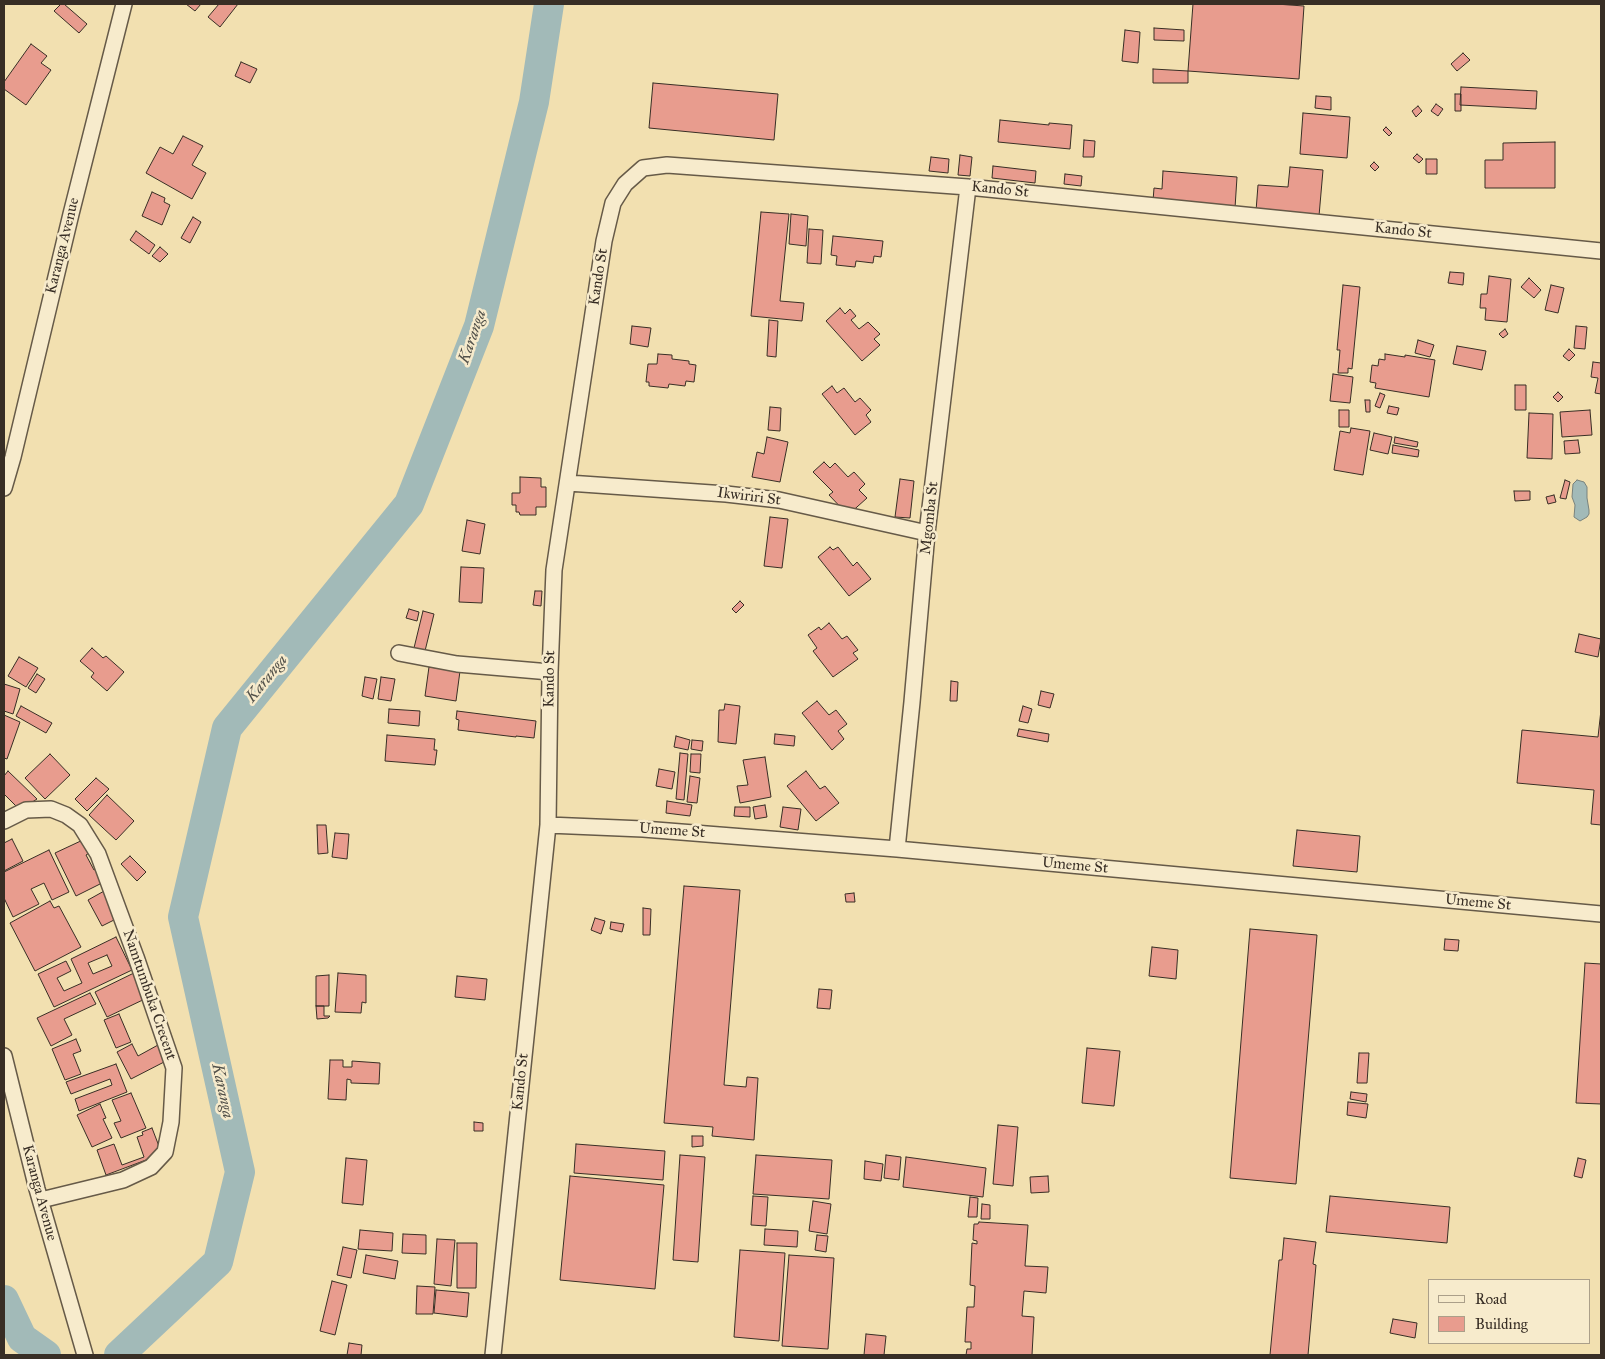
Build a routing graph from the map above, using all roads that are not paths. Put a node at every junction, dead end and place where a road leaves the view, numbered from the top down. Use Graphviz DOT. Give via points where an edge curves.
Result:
graph roads {
  1 [pos="124,4"];
  2 [pos="968,187"];
  3 [pos="1601,251"];
  4 [pos="568,483"];
  5 [pos="4,488"];
  6 [pos="927,533"];
  7 [pos="399,653"];
  8 [pos="550,672"];
  9 [pos="4,821"];
  10 [pos="548,826"];
  11 [pos="897,849"];
  12 [pos="1601,914"];
  13 [pos="4,1060"];
  14 [pos="41,1200"];
  15 [pos="85,1355"];
  16 [pos="492,1355"];
  1 -- 5 [label="street, Karanga Avenue"];
  2 -- 3 [label="street, Kando St"];
  2 -- 4 [label="street, Kando St" via="667,165 643,168 625,184 612,203"];
  2 -- 6 [label="street, Mgomba St"];
  4 -- 6 [label="street, Ikwiriri St" via="780,500"];
  4 -- 8 [label="street, Kando St" via="554,570"];
  6 -- 11 [label="street, Mgomba St"];
  7 -- 8 [label="street" via="457,664"];
  8 -- 10 [label="street, Kando St"];
  9 -- 14 [label="street, Namtumbuka Crecent" via="26,810 51,809 66,814 80,825 98,854 174,1068 166,1152 151,1167 123,1180"];
  10 -- 11 [label="street, Umeme St" via="643,829"];
  10 -- 16 [label="street, Kando St"];
  11 -- 12 [label="street, Umeme St"];
  13 -- 14 [label="street, Karanga Avenue"];
  14 -- 15 [label="street, Karanga Avenue"];
}
